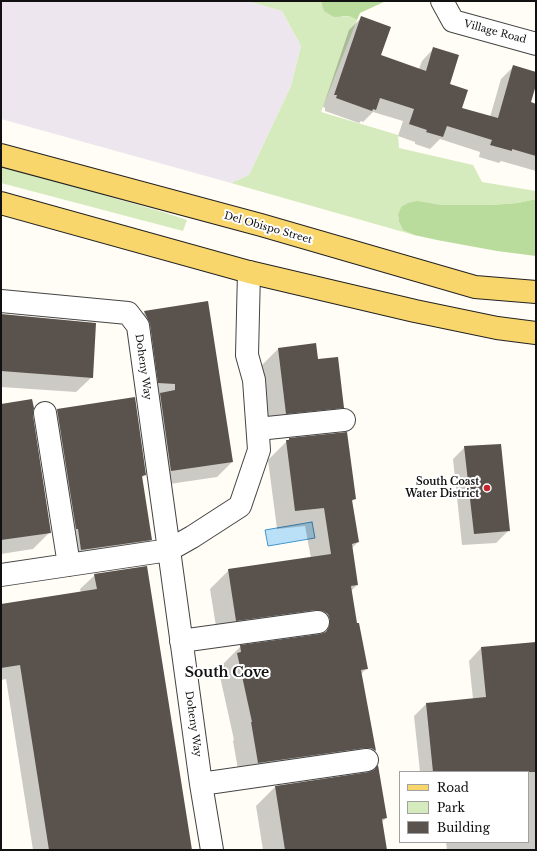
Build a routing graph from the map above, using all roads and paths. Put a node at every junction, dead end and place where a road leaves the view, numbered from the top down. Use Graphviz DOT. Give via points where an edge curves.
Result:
graph roads {
  1 [pos="442,1"];
  2 [pos="536,44"];
  3 [pos="1,155"];
  4 [pos="1,203"];
  5 [pos="249,272"];
  6 [pos="536,292"];
  7 [pos="1,300"];
  8 [pos="536,333"];
  9 [pos="45,413"];
  10 [pos="344,420"];
  11 [pos="258,429"];
  12 [pos="169,550"];
  13 [pos="69,565"];
  14 [pos="1,576"];
  15 [pos="318,622"];
  16 [pos="181,641"];
  17 [pos="366,760"];
  18 [pos="201,784"];
  19 [pos="212,850"];
  1 -- 2 [label="street, Village Road" via="453,21"];
  3 -- 6 [label="main road, Del Obispo Street" via="261,225 475,287"];
  4 -- 5 [label="main road"];
  5 -- 8 [label="main road" via="415,312"];
  5 -- 11 [label="street" via="247,355 254,380"];
  7 -- 12 [label="street, Doheny Way" via="128,313 138,326"];
  9 -- 13 [label="street"];
  10 -- 11 [label="street"];
  11 -- 12 [label="street" via="259,450 240,506"];
  12 -- 13 [label="street"];
  12 -- 16 [label="street, Doheny Way"];
  13 -- 14 [label="street"];
  15 -- 16 [label="street"];
  16 -- 18 [label="street, Doheny Way"];
  17 -- 18 [label="street"];
  18 -- 19 [label="street, Doheny Way"];
}
